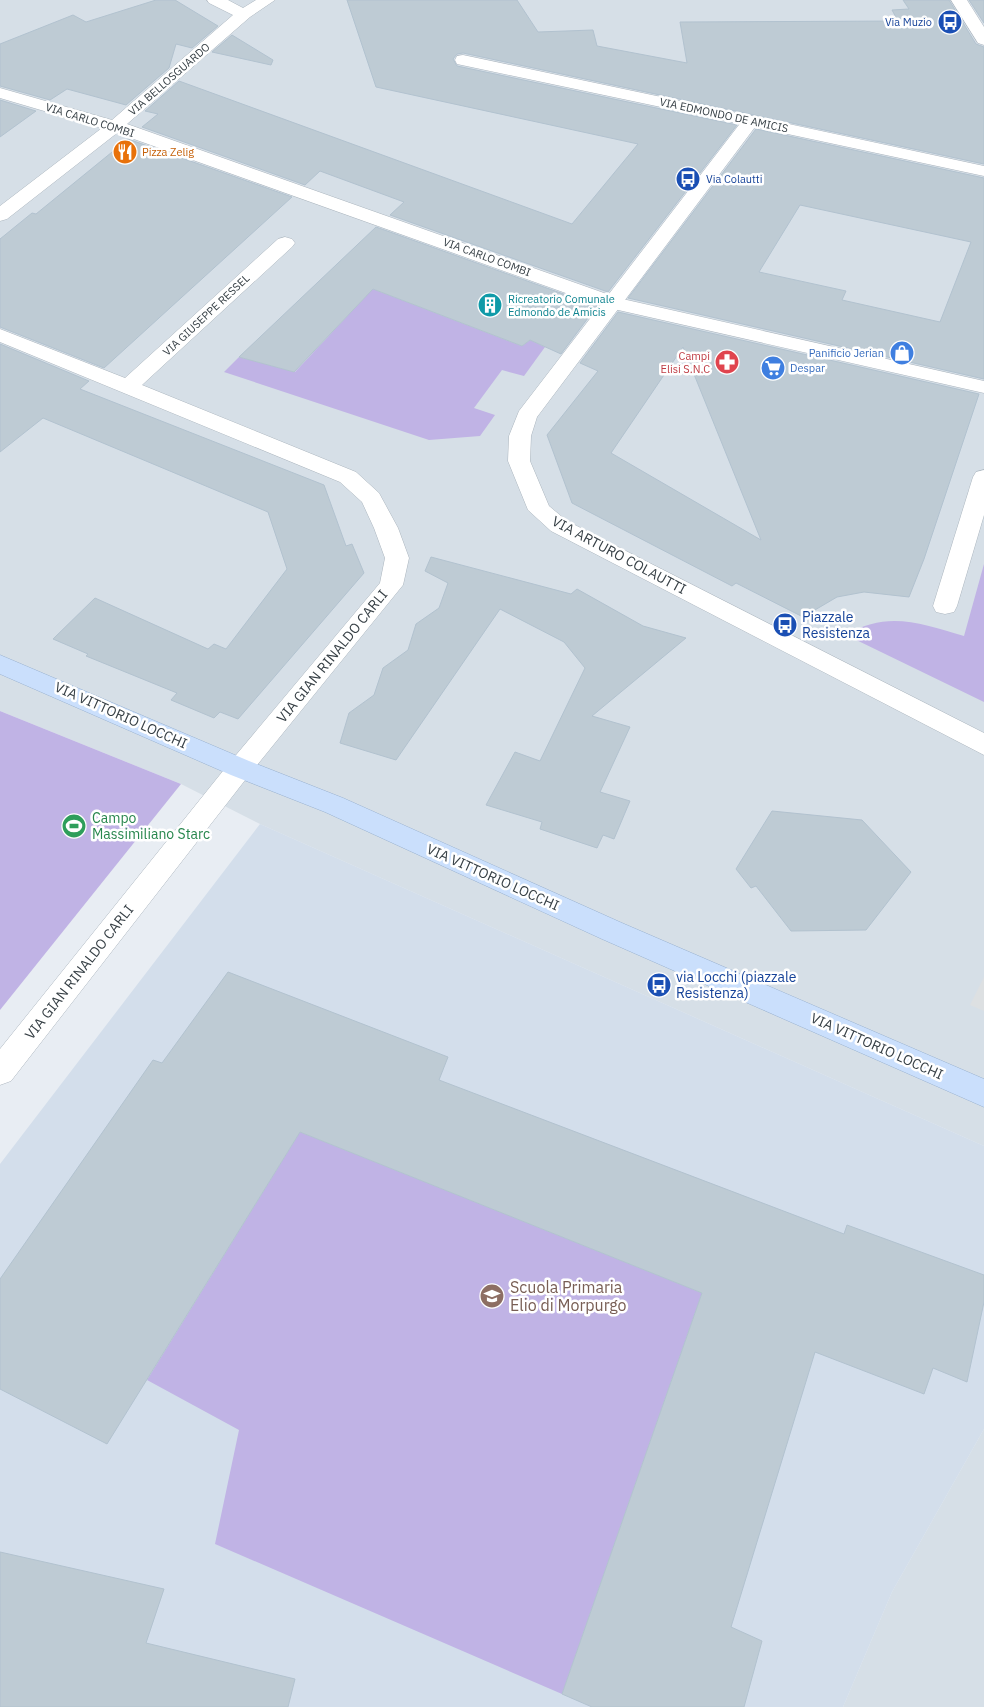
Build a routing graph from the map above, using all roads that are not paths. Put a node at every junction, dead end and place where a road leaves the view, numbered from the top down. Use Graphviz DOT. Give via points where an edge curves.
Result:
graph roads {
  1 [pos="214,0"];
  2 [pos="267,0"];
  3 [pos="959,0"];
  4 [pos="244,14"];
  5 [pos="984,40"];
  6 [pos="463,60"];
  7 [pos="0,92"];
  8 [pos="751,121"];
  9 [pos="115,126"];
  10 [pos="984,171"];
  11 [pos="0,215"];
  12 [pos="285,242"];
  13 [pos="612,303"];
  14 [pos="0,335"];
  15 [pos="984,387"];
  16 [pos="128,388"];
  17 [pos="984,478"];
  18 [pos="945,606"];
  19 [pos="0,664"];
  20 [pos="984,745"];
  21 [pos="240,768"];
  22 [pos="0,1072"];
  23 [pos="984,1093"];
  1 -- 4 [label="street"];
  2 -- 4 [label="street, VIA BELLOSGUARDO"];
  3 -- 5 [label="street"];
  4 -- 9 [label="street, VIA BELLOSGUARDO"];
  6 -- 8 [label="street, VIA EDMONDO DE AMICIS"];
  7 -- 9 [label="street, VIA CARLO COMBI"];
  8 -- 10 [label="street, VIA EDMONDO DE AMICIS"];
  8 -- 13 [label="street, VIA ARTURO COLAUTTI"];
  9 -- 11 [label="street, VIA BELLOSGUARDO"];
  9 -- 13 [label="street, VIA CARLO COMBI"];
  12 -- 16 [label="street, VIA GIUSEPPE RESSEL"];
  13 -- 15 [label="street, VIA CARLO COMBI"];
  13 -- 20 [label="street, VIA ARTURO COLAUTTI" via="527,416 520,436 519,461 538,510 559,526"];
  14 -- 16 [label="street, VIA GIAN RINALDO CARLI"];
  16 -- 21 [label="street, VIA GIAN RINALDO CARLI" via="348,477 371,498 397,558 391,585"];
  17 -- 18 [label="street"];
  19 -- 21 [label="main road, VIA VITTORIO LOCCHI"];
  21 -- 22 [label="street, VIA GIAN RINALDO CARLI"];
  21 -- 23 [label="main road, VIA VITTORIO LOCCHI" via="334,806"];
}
